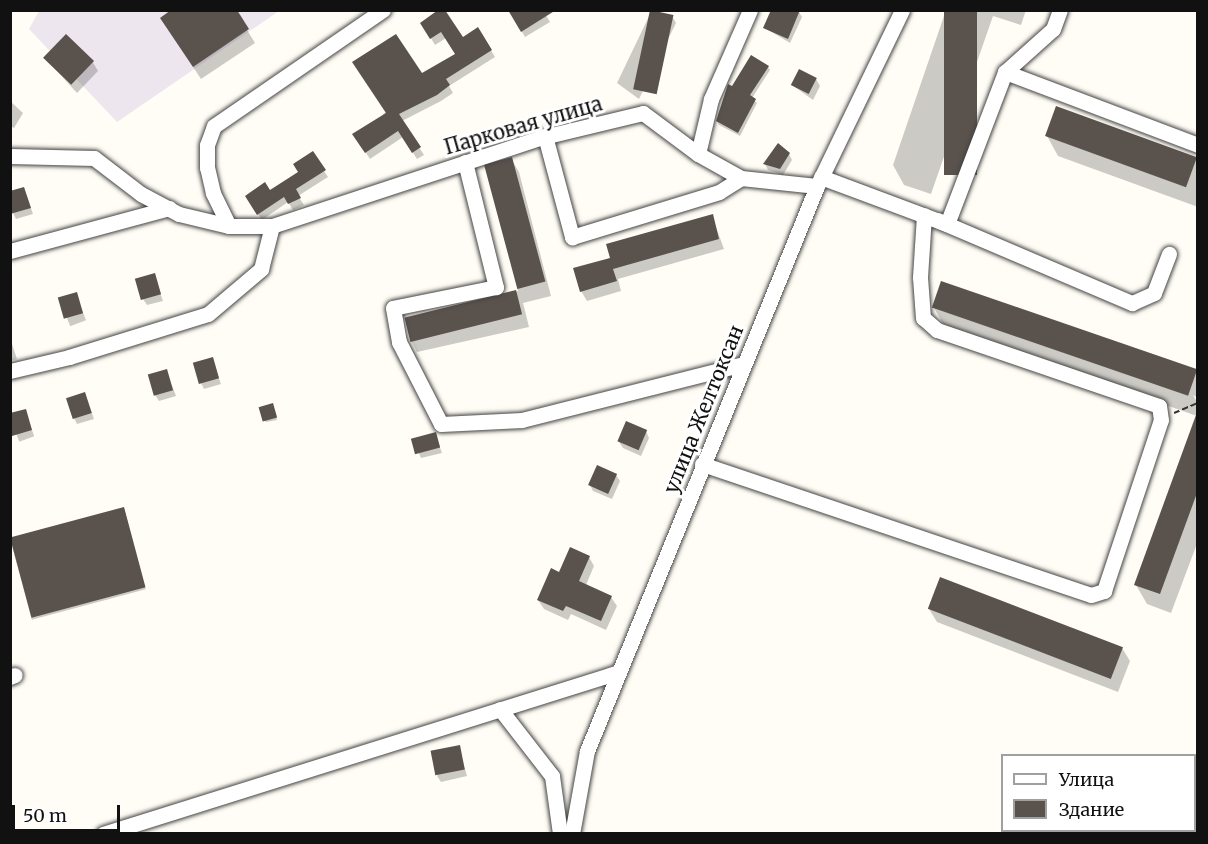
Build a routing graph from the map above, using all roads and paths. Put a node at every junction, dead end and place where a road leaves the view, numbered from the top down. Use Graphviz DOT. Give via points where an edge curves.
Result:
graph roads {
  1 [pos="383,10"];
  2 [pos="750,10"];
  3 [pos="902,10"];
  4 [pos="1060,10"];
  5 [pos="1005,72"];
  6 [pos="545,136"];
  7 [pos="1197,146"];
  8 [pos="698,154"];
  9 [pos="10,156"];
  10 [pos="465,162"];
  11 [pos="741,178"];
  12 [pos="819,182"];
  13 [pos="169,208"];
  14 [pos="929,217"];
  15 [pos="229,226"];
  16 [pos="272,226"];
  17 [pos="10,251"];
  18 [pos="1169,254"];
  19 [pos="743,364"];
  20 [pos="10,370"];
  21 [pos="1197,403"];
  22 [pos="1161,420"];
  23 [pos="702,464"];
  24 [pos="619,672"];
  25 [pos="500,710"];
  26 [pos="103,834"];
  27 [pos="560,834"];
  28 [pos="572,834"];
  1 -- 15 [label="street" via="214,126 207,145 207,168 213,193"];
  2 -- 8 [label="street" via="711,99"];
  3 -- 12 [label="street, улица Желтоксан"];
  4 -- 5 [label="street" via="1053,29"];
  5 -- 7 [label="street"];
  5 -- 14 [label="street" via="947,224"];
  6 -- 8 [label="street, Парковая улица" via="643,113"];
  6 -- 10 [label="street, Парковая улица"];
  6 -- 11 [label="street" via="572,237 719,192"];
  8 -- 11 [label="street, Парковая улица"];
  9 -- 13 [label="street, Парковая улица" via="94,158 141,194"];
  10 -- 16 [label="street, Парковая улица"];
  10 -- 19 [label="street" via="496,287 393,308 399,342 441,424 522,420"];
  11 -- 12 [label="street, Парковая улица"];
  12 -- 14 [label="street, Парковая улица"];
  12 -- 19 [label="street, улица Желтоксан"];
  13 -- 15 [label="street, Парковая улица"];
  13 -- 17 [label="street"];
  14 -- 18 [label="street, Парковая улица" via="1132,303 1154,293"];
  14 -- 22 [label="street" via="920,277 923,318 937,330 1147,400 1159,406"];
  15 -- 16 [label="street, Парковая улица"];
  16 -- 20 [label="street" via="261,269 208,314 69,357"];
  19 -- 23 [label="street, улица Желтоксан"];
  21 -- 22 [label="path"];
  22 -- 23 [label="street" via="1106,586 1099,595"];
  23 -- 24 [label="street, улица Желтоксан"];
  24 -- 25 [label="street"];
  24 -- 28 [label="street, улица Желтоксан" via="587,751"];
  25 -- 26 [label="street"];
  25 -- 27 [label="street" via="552,776"];
}
